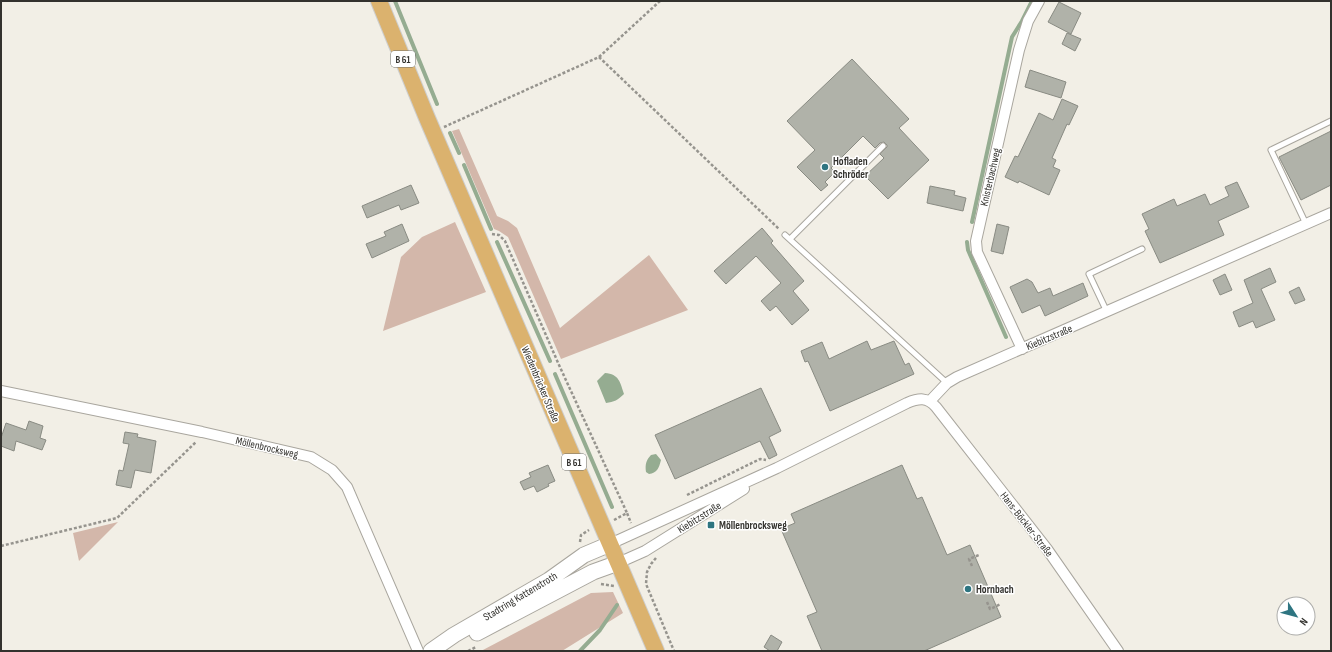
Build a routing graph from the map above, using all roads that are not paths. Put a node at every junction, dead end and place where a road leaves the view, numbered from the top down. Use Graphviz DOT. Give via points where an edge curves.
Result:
graph roads {
  1 [pos="379,1"];
  2 [pos="1039,1"];
  3 [pos="1331,121"];
  4 [pos="883,146"];
  5 [pos="1331,213"];
  6 [pos="1306,224"];
  7 [pos="785,235"];
  8 [pos="790,239"];
  9 [pos="1142,249"];
  10 [pos="1107,312"];
  11 [pos="1022,349"];
  12 [pos="947,383"];
  13 [pos="1,390"];
  14 [pos="930,401"];
  15 [pos="777,468"];
  16 [pos="610,544"];
  17 [pos="618,563"];
  18 [pos="418,651"];
  19 [pos="431,651"];
  20 [pos="436,651"];
  21 [pos="656,651"];
  22 [pos="1118,651"];
  1 -- 16 [label="main road, Wiedenbrücker Straße / B 61" via="430,125 484,236"];
  2 -- 11 [label="street, Knisterbachweg" via="1028,21 1018,50 976,242 977,252"];
  3 -- 6 [label="lane" via="1271,150"];
  4 -- 8 [label="lane"];
  5 -- 6 [label="street, Kiebitzstraße"];
  6 -- 10 [label="street, Kiebitzstraße"];
  7 -- 8 [label="lane"];
  8 -- 12 [label="lane"];
  9 -- 10 [label="lane" via="1089,274"];
  10 -- 11 [label="street, Kiebitzstraße"];
  11 -- 12 [label="street, Kiebitzstraße"];
  12 -- 14 [label="street, Kiebitzstraße"];
  13 -- 18 [label="street, Möllenbrocksweg" via="311,457 332,470 348,487"];
  14 -- 15 [label="street, Kiebitzstraße" via="925,398 907,403"];
  14 -- 22 [label="street, Hans-Böckler-Straße" via="1047,549"];
  15 -- 16 [label="street, Kiebitzstraße"];
  15 -- 17 [label="street, Kiebitzstraße" via="645,551"];
  16 -- 17 [label="main road, Wiedenbrücker Straße / B 61"];
  16 -- 19 [label="main road, Stadtring Kattenstroth" via="584,555 549,580"];
  17 -- 20 [label="main road, Stadtring Kattenstroth" via="593,572 459,642"];
  17 -- 21 [label="main road, Wiedenbrücker Straße / B 61"];
}
